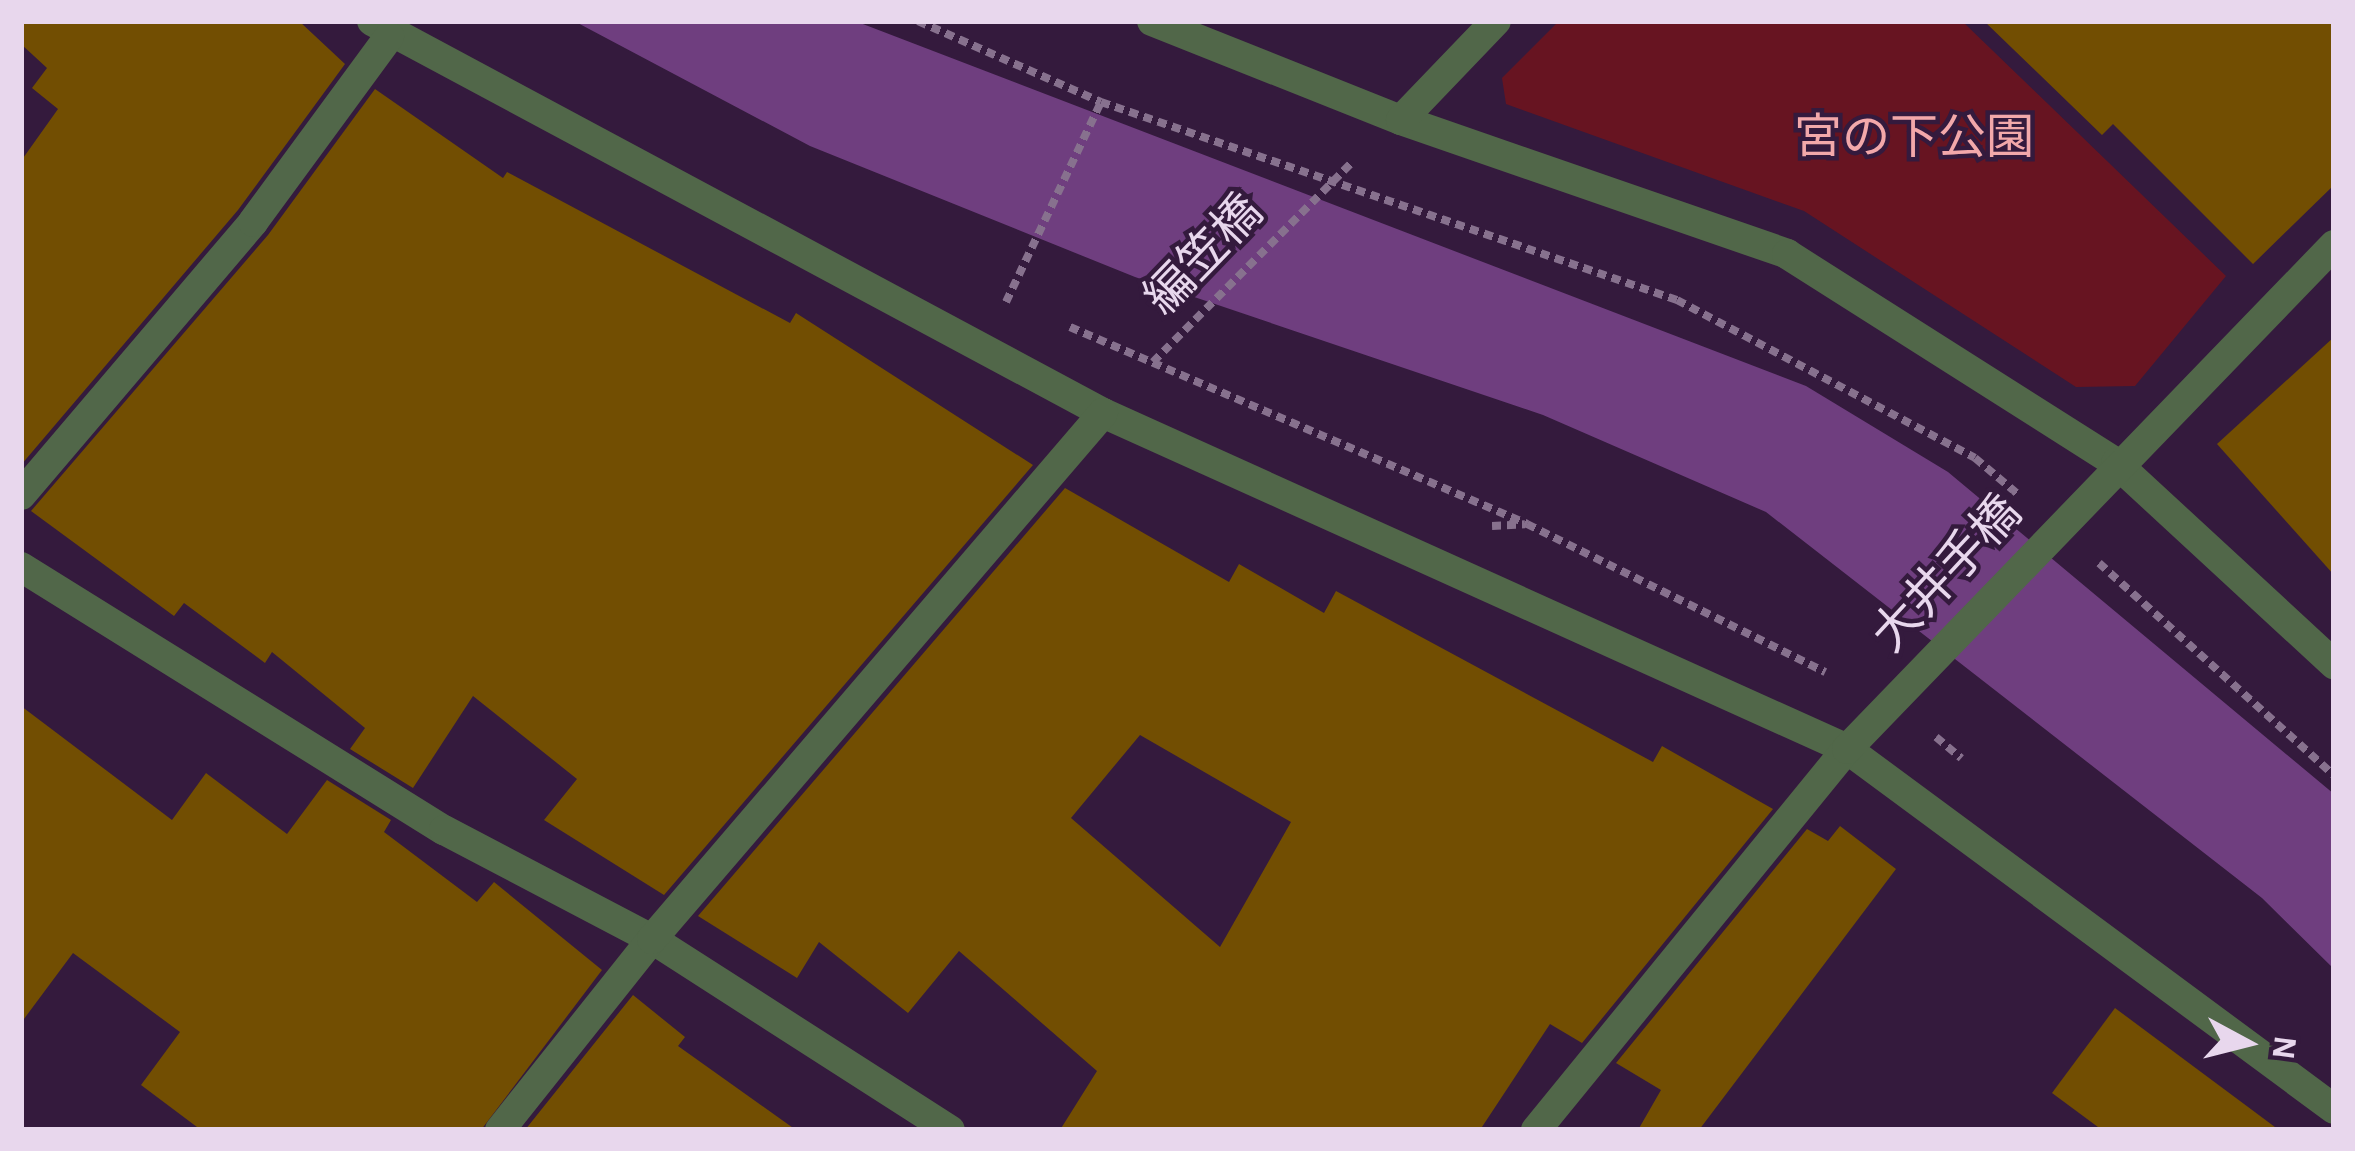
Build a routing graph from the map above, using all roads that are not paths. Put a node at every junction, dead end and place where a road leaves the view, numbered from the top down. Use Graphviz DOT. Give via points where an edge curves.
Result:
graph roads {
  1 [pos="1152,21"];
  2 [pos="1496,21"];
  3 [pos="381,29"];
  4 [pos="1401,120"];
  5 [pos="2334,245"];
  6 [pos="1103,413"];
  7 [pos="2116,463"];
  8 [pos="21,495"];
  9 [pos="21,566"];
  10 [pos="2334,664"];
  11 [pos="1847,749"];
  12 [pos="652,939"];
  13 [pos="2334,1109"];
  14 [pos="500,1130"];
  15 [pos="950,1130"];
  16 [pos="1536,1130"];
  1 -- 4 [label="street"];
  2 -- 4 [label="street"];
  3 -- 6 [label="street"];
  3 -- 8 [label="street" via="253,222"];
  4 -- 7 [label="street" via="1787,254"];
  5 -- 7 [label="street, 大井手橋"];
  6 -- 11 [label="street"];
  6 -- 12 [label="street"];
  7 -- 10 [label="street"];
  7 -- 11 [label="street, 大井手橋"];
  9 -- 12 [label="street" via="444,830"];
  11 -- 13 [label="street"];
  11 -- 16 [label="street, 大井手橋"];
  12 -- 14 [label="street"];
  12 -- 15 [label="street"];
}
